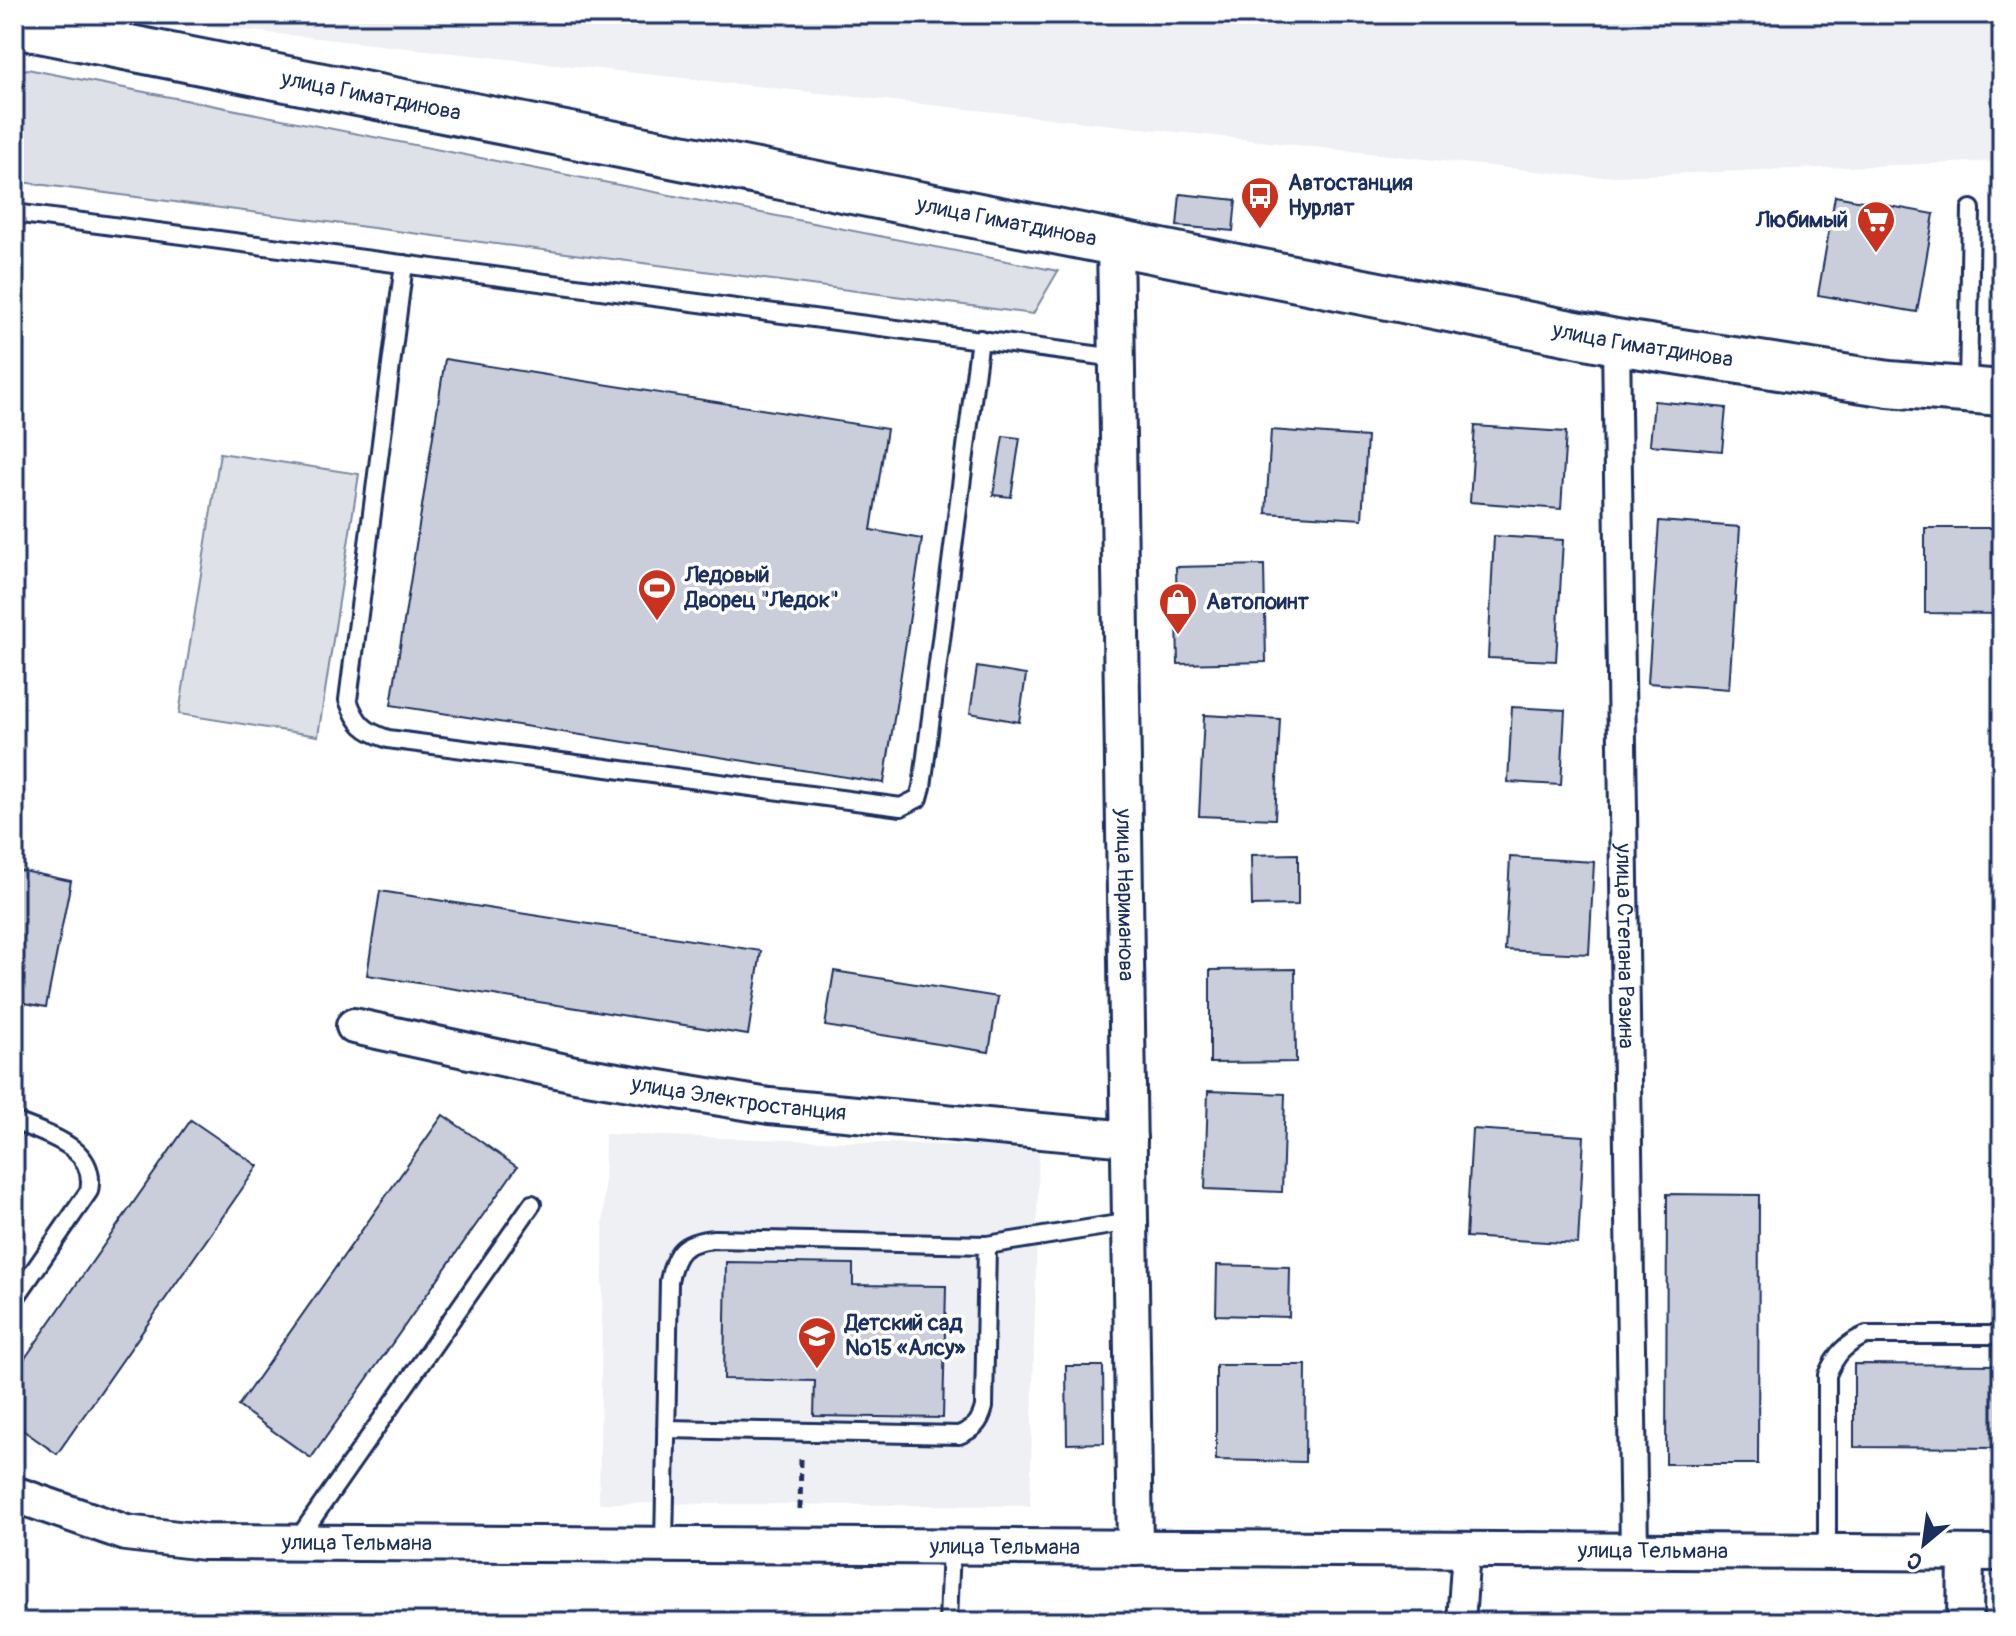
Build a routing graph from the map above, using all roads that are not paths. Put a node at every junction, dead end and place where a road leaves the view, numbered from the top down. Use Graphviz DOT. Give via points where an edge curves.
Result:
graph roads {
  1 [pos="14,25"];
  2 [pos="1971,209"];
  3 [pos="14,213"];
  4 [pos="1115,241"];
  5 [pos="404,264"];
  6 [pos="980,339"];
  7 [pos="1616,342"];
  8 [pos="1117,358"];
  9 [pos="1985,392"];
  10 [pos="354,1026"];
  11 [pos="14,1121"];
  12 [pos="1129,1139"];
  13 [pos="532,1204"];
  14 [pos="1130,1222"];
  15 [pos="987,1245"];
  16 [pos="14,1300"];
  17 [pos="2002,1335"];
  18 [pos="666,1429"];
  19 [pos="14,1494"];
  20 [pos="295,1543"];
  21 [pos="664,1545"];
  22 [pos="951,1547"];
  23 [pos="1135,1548"];
  24 [pos="1466,1550"];
  25 [pos="1634,1551"];
  26 [pos="1827,1552"];
  27 [pos="1966,1553"];
  28 [pos="2002,1553"];
  29 [pos="948,1622"];
  30 [pos="1461,1622"];
  31 [pos="1965,1622"];
  1 -- 4 [label="main road, улица Гиматдинова"];
  2 -- 9 [label="lane"];
  3 -- 5 [label="lane"];
  4 -- 7 [label="main road, улица Гиматдинова"];
  4 -- 8 [label="street, улица Нариманова"];
  5 -- 6 [label="lane"];
  5 -- 6 [label="lane" via="348,700 365,731 388,739 901,807 919,798 922,787"];
  6 -- 8 [label="lane"];
  7 -- 9 [label="main road, улица Гиматдинова" via="1889,384"];
  7 -- 25 [label="street, улица Степана Разина"];
  8 -- 12 [label="street, улица Нариманова"];
  10 -- 12 [label="street, улица Электростанция" via="575,1074 769,1106"];
  11 -- 16 [label="lane" via="71,1145 92,1178 89,1191"];
  12 -- 14 [label="street, улица Нариманова"];
  13 -- 20 [label="lane"];
  14 -- 15 [label="lane"];
  14 -- 23 [label="street, улица Нариманова"];
  15 -- 18 [label="lane" via="692,1242 673,1258 669,1281"];
  15 -- 18 [label="lane" via="984,1407 971,1430 959,1435"];
  17 -- 26 [label="lane" via="1866,1335 1835,1357 1827,1375"];
  18 -- 21 [label="lane"];
  19 -- 20 [label="street, улица Тельмана" via="126,1533 182,1541"];
  20 -- 21 [label="street, улица Тельмана"];
  21 -- 22 [label="street, улица Тельмана"];
  22 -- 23 [label="street, улица Тельмана"];
  22 -- 29 [label="lane"];
  23 -- 24 [label="street, улица Тельмана"];
  24 -- 25 [label="street, улица Тельмана"];
  24 -- 30 [label="street"];
  25 -- 26 [label="street, улица Тельмана"];
  26 -- 27 [label="street, улица Тельмана"];
  27 -- 28 [label="street, улица Тельмана"];
  27 -- 31 [label="street"];
}
